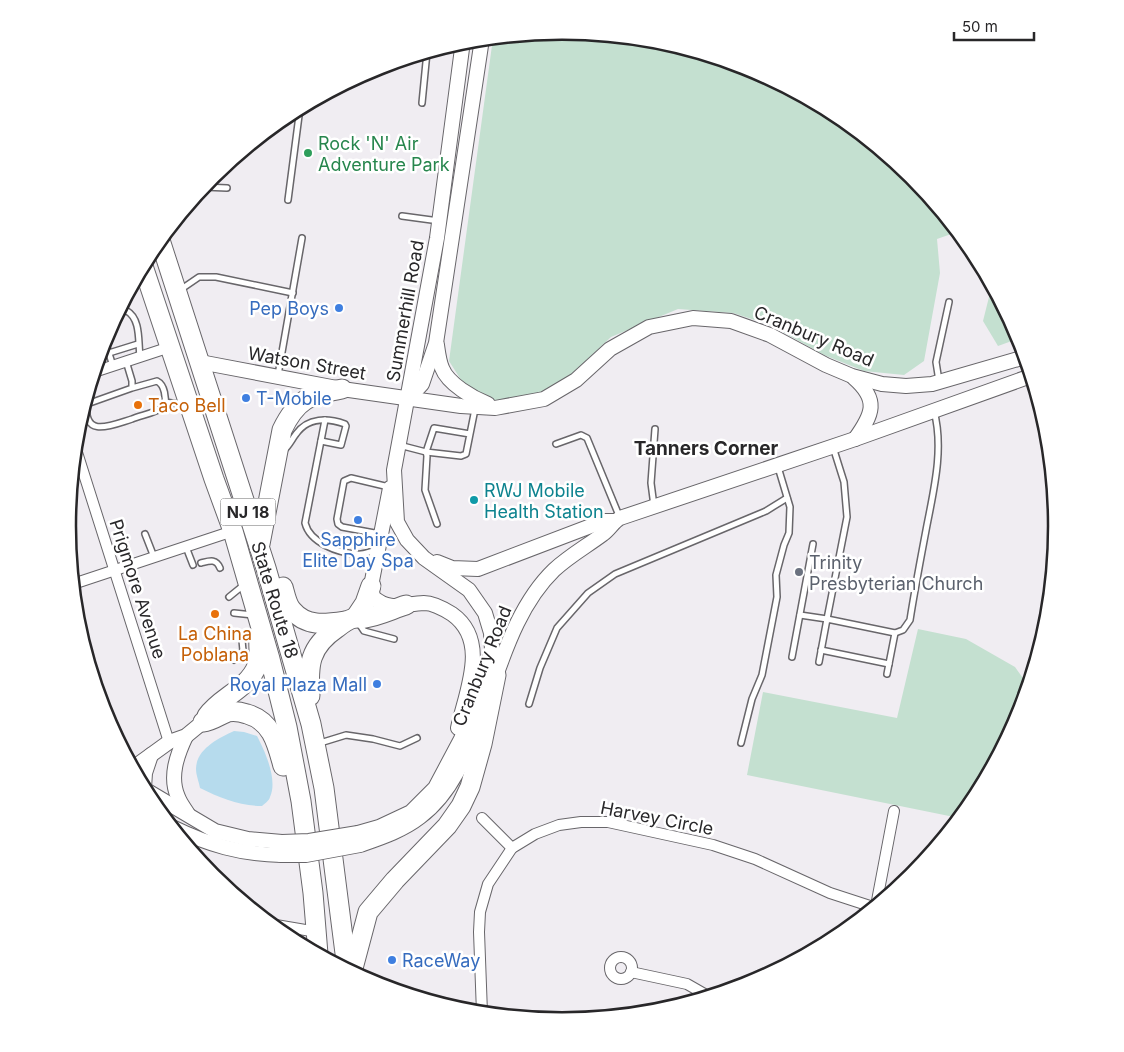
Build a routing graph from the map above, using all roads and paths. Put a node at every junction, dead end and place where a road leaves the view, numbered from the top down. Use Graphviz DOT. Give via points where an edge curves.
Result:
graph roads {
  1 [pos="481,47"];
  2 [pos="462,50"];
  3 [pos="427,60"];
  4 [pos="422,103"];
  5 [pos="299,118"];
  6 [pos="213,187"];
  7 [pos="227,188"];
  8 [pos="288,200"];
  9 [pos="402,216"];
  10 [pos="440,221"];
  11 [pos="302,238"];
  12 [pos="163,249"];
  13 [pos="142,281"];
  14 [pos="177,292"];
  15 [pos="293,293"];
  16 [pos="949,302"];
  17 [pos="126,310"];
  18 [pos="436,343"];
  19 [pos="138,344"];
  20 [pos="170,347"];
  21 [pos="109,353"];
  22 [pos="140,357"];
  23 [pos="1018,359"];
  24 [pos="126,361"];
  25 [pos="200,362"];
  26 [pos="113,366"];
  27 [pos="102,369"];
  28 [pos="852,376"];
  29 [pos="277,377"];
  30 [pos="1024,378"];
  31 [pos="939,382"];
  32 [pos="132,388"];
  33 [pos="342,390"];
  34 [pos="408,399"];
  35 [pos="92,402"];
  36 [pos="165,402"];
  37 [pos="475,407"];
  38 [pos="191,408"];
  39 [pos="496,408"];
  40 [pos="933,410"];
  41 [pos="89,417"];
  42 [pos="325,420"];
  43 [pos="655,428"];
  44 [pos="470,434"];
  45 [pos="855,439"];
  46 [pos="321,442"];
  47 [pos="556,444"];
  48 [pos="399,445"];
  49 [pos="833,446"];
  50 [pos="426,452"];
  51 [pos="276,458"];
  52 [pos="80,462"];
  53 [pos="777,465"];
  54 [pos="393,488"];
  55 [pos="787,498"];
  56 [pos="654,507"];
  57 [pos="618,520"];
  58 [pos="438,524"];
  59 [pos="233,531"];
  60 [pos="145,534"];
  61 [pos="381,534"];
  62 [pos="813,544"];
  63 [pos="186,547"];
  64 [pos="260,547"];
  65 [pos="378,549"];
  66 [pos="359,554"];
  67 [pos="154,557"];
  68 [pos="424,558"];
  69 [pos="201,563"];
  70 [pos="193,566"];
  71 [pos="220,568"];
  72 [pos="266,568"];
  73 [pos="115,570"];
  74 [pos="372,578"];
  75 [pos="79,582"];
  76 [pos="247,582"];
  77 [pos="229,597"];
  78 [pos="406,605"];
  79 [pos="234,613"];
  80 [pos="800,615"];
  81 [pos="827,619"];
  82 [pos="350,620"];
  83 [pos="260,622"];
  84 [pos="895,633"];
  85 [pos="394,639"];
  86 [pos="242,640"];
  87 [pos="821,650"];
  88 [pos="792,657"];
  89 [pos="234,660"];
  90 [pos="819,662"];
  91 [pos="889,664"];
  92 [pos="887,674"];
  93 [pos="496,676"];
  94 [pos="529,704"];
  95 [pos="203,722"];
  96 [pos="311,724"];
  97 [pos="186,736"];
  98 [pos="417,738"];
  99 [pos="170,742"];
  100 [pos="741,743"];
  101 [pos="314,744"];
  102 [pos="151,755"];
  103 [pos="138,764"];
  104 [pos="446,769"];
  105 [pos="145,775"];
  106 [pos="159,797"];
  107 [pos="301,801"];
  108 [pos="894,811"];
  109 [pos="190,817"];
  110 [pos="482,818"];
  111 [pos="185,832"];
  112 [pos="359,839"];
  113 [pos="512,848"];
  114 [pos="281,849"];
  115 [pos="876,896"];
  116 [pos="867,904"];
  117 [pos="288,927"];
  118 [pos="317,932"];
  119 [pos="318,946"];
  120 [pos="346,961"];
  121 [pos="354,965"];
  122 [pos="631,972"];
  123 [pos="700,991"];
  124 [pos="482,1005"];
  1 -- 18 [label="main road, Summerhill Road"];
  2 -- 10 [label="main road, Summerhill Road"];
  3 -- 4 [label="lane"];
  5 -- 8 [label="lane"];
  6 -- 7 [label="lane"];
  9 -- 10 [label="lane"];
  10 -- 34 [label="main road, Summerhill Road"];
  11 -- 15 [label="lane"];
  12 -- 14 [label="highway, State Route 18 / NJ 18"];
  13 -- 20 [label="highway, State Route 18 / NJ 18"];
  14 -- 15 [label="lane" via="199,277 216,277"];
  14 -- 25 [label="highway, State Route 18 / NJ 18"];
  15 -- 29 [label="lane"];
  16 -- 31 [label="lane" via="936,362"];
  17 -- 19 [label="lane" via="134,317"];
  18 -- 34 [label="main road, Summerhill Road" via="422,384"];
  18 -- 39 [label="main road" via="442,369 456,385"];
  19 -- 21 [label="lane"];
  19 -- 22 [label="lane"];
  20 -- 22 [label="street"];
  20 -- 38 [label="highway, State Route 18 / NJ 18"];
  21 -- 26 [label="lane"];
  22 -- 24 [label="street"];
  23 -- 31 [label="main road, Cranbury Road"];
  24 -- 26 [label="street"];
  24 -- 32 [label="lane"];
  25 -- 29 [label="main road, Watson Street"];
  25 -- 64 [label="highway, State Route 18 / NJ 18"];
  26 -- 27 [label="street"];
  28 -- 31 [label="main road, Cranbury Road" via="906,386"];
  28 -- 39 [label="main road, Cranbury Road" via="762,332 731,321 693,318 648,327 610,349 576,380 544,399"];
  28 -- 45 [label="main road" via="870,398 870,411"];
  29 -- 33 [label="main road, Watson Street"];
  30 -- 40 [label="main road, Cranbury Road"];
  32 -- 35 [label="lane"];
  32 -- 36 [label="lane" via="157,381 161,383"];
  33 -- 34 [label="main road, Watson Street"];
  33 -- 51 [label="highway" via="318,394 301,402 282,430"];
  34 -- 37 [label="main road, Cranbury Road"];
  34 -- 48 [label="main road, Cranbury Road"];
  36 -- 38 [label="lane"];
  36 -- 41 [label="lane" via="162,408 107,427 96,427"];
  37 -- 39 [label="main road, Cranbury Road"];
  37 -- 44 [label="lane"];
  38 -- 59 [label="highway, State Route 18 / NJ 18"];
  40 -- 45 [label="main road, Cranbury Road"];
  40 -- 84 [label="lane" via="938,440 932,497 910,620 903,630"];
  42 -- 46 [label="lane"];
  42 -- 46 [label="lane" via="346,426 341,445"];
  42 -- 51 [label="lane" via="316,420 302,427"];
  43 -- 56 [label="lane" via="651,483"];
  44 -- 50 [label="lane" via="466,454"];
  44 -- 50 [label="lane" via="434,428"];
  45 -- 49 [label="main road, Cranbury Road"];
  46 -- 66 [label="lane" via="305,523 307,529 325,545"];
  47 -- 57 [label="lane" via="581,435 587,438"];
  48 -- 50 [label="lane"];
  48 -- 54 [label="main road, Cranbury Road"];
  49 -- 53 [label="main road, Cranbury Road"];
  49 -- 81 [label="lane" via="844,482 847,517"];
  50 -- 58 [label="lane" via="425,490"];
  51 -- 64 [label="highway"];
  52 -- 73 [label="street, Prigmore Avenue"];
  53 -- 55 [label="lane"];
  53 -- 56 [label="main road, Cranbury Road"];
  54 -- 61 [label="main road"];
  54 -- 61 [label="lane" via="351,478 344,481 338,524"];
  54 -- 68 [label="main road, Cranbury Road" via="397,522 407,540"];
  55 -- 94 [label="lane" via="766,511 615,574 588,593 557,628"];
  55 -- 100 [label="lane" via="789,533 776,575 777,596 768,646"];
  56 -- 57 [label="main road, Cranbury Road"];
  57 -- 68 [label="main road" via="604,521 478,569 452,568"];
  57 -- 93 [label="main road, Cranbury Road" via="553,571 535,594 520,618"];
  59 -- 63 [label="street"];
  59 -- 76 [label="highway, State Route 18 / NJ 18"];
  60 -- 67 [label="lane"];
  61 -- 65 [label="main road"];
  62 -- 80 [label="lane"];
  63 -- 67 [label="street"];
  63 -- 70 [label="lane"];
  64 -- 72 [label="highway, State Route 18 / NJ 18"];
  65 -- 66 [label="lane"];
  65 -- 74 [label="main road"];
  66 -- 74 [label="lane"];
  67 -- 73 [label="street"];
  68 -- 104 [label="main road, Cranbury Road" via="470,590 485,612 491,633 488,671"];
  69 -- 71 [label="lane" via="212,560"];
  72 -- 82 [label="highway" via="280,580 291,609 304,621 316,624"];
  72 -- 96 [label="highway, State Route 18 / NJ 18"];
  73 -- 75 [label="street"];
  73 -- 99 [label="street, Prigmore Avenue"];
  74 -- 78 [label="main road" via="373,597 380,603"];
  74 -- 82 [label="highway" via="365,603"];
  76 -- 77 [label="lane"];
  76 -- 83 [label="highway, State Route 18 / NJ 18"];
  78 -- 82 [label="highway"];
  78 -- 104 [label="main road" via="426,603 443,608 468,630 474,650 472,673"];
  79 -- 83 [label="lane"];
  80 -- 81 [label="lane"];
  80 -- 88 [label="lane"];
  81 -- 84 [label="lane"];
  81 -- 87 [label="lane"];
  82 -- 85 [label="lane" via="364,631"];
  82 -- 96 [label="highway" via="327,635 311,659"];
  83 -- 95 [label="highway" via="258,666 250,679 213,707"];
  83 -- 107 [label="highway, State Route 18 / NJ 18" via="287,727"];
  84 -- 91 [label="lane"];
  86 -- 89 [label="lane" via="243,650"];
  87 -- 90 [label="lane"];
  87 -- 91 [label="lane"];
  91 -- 92 [label="lane"];
  93 -- 112 [label="main road, Cranbury Road" via="466,757 448,788 420,817 389,835"];
  93 -- 121 [label="highway" via="482,744 461,806 447,826 394,880 368,912"];
  95 -- 97 [label="main road"];
  95 -- 107 [label="highway" via="233,712 261,720 276,741 285,777"];
  96 -- 101 [label="highway, State Route 18 / NJ 18"];
  97 -- 99 [label="main road"];
  97 -- 109 [label="main road" via="176,762 174,782 178,797"];
  98 -- 101 [label="lane" via="400,746 346,735"];
  99 -- 102 [label="main road"];
  101 -- 120 [label="highway, State Route 18 / NJ 18" via="324,788"];
  102 -- 103 [label="main road"];
  102 -- 105 [label="main road"];
  104 -- 112 [label="main road, Cranbury Road" via="435,788 410,812"];
  106 -- 109 [label="main road, Cranbury Road"];
  107 -- 118 [label="highway, State Route 18 / NJ 18"];
  108 -- 115 [label="street"];
  109 -- 114 [label="main road, Cranbury Road" via="215,831"];
  110 -- 113 [label="street"];
  111 -- 114 [label="main road, Cranbury Road" via="229,850 254,854"];
  112 -- 114 [label="main road, Cranbury Road, bridge" via="306,855"];
  113 -- 116 [label="street, Harvey Circle" via="559,824 608,822 713,845 756,859 830,894"];
  113 -- 124 [label="street, Harvey Circle" via="488,884 480,912"];
  117 -- 118 [label="street"];
  118 -- 119 [label="highway, State Route 18 / NJ 18"];
  122 -- 123 [label="street" via="687,984"];
}
